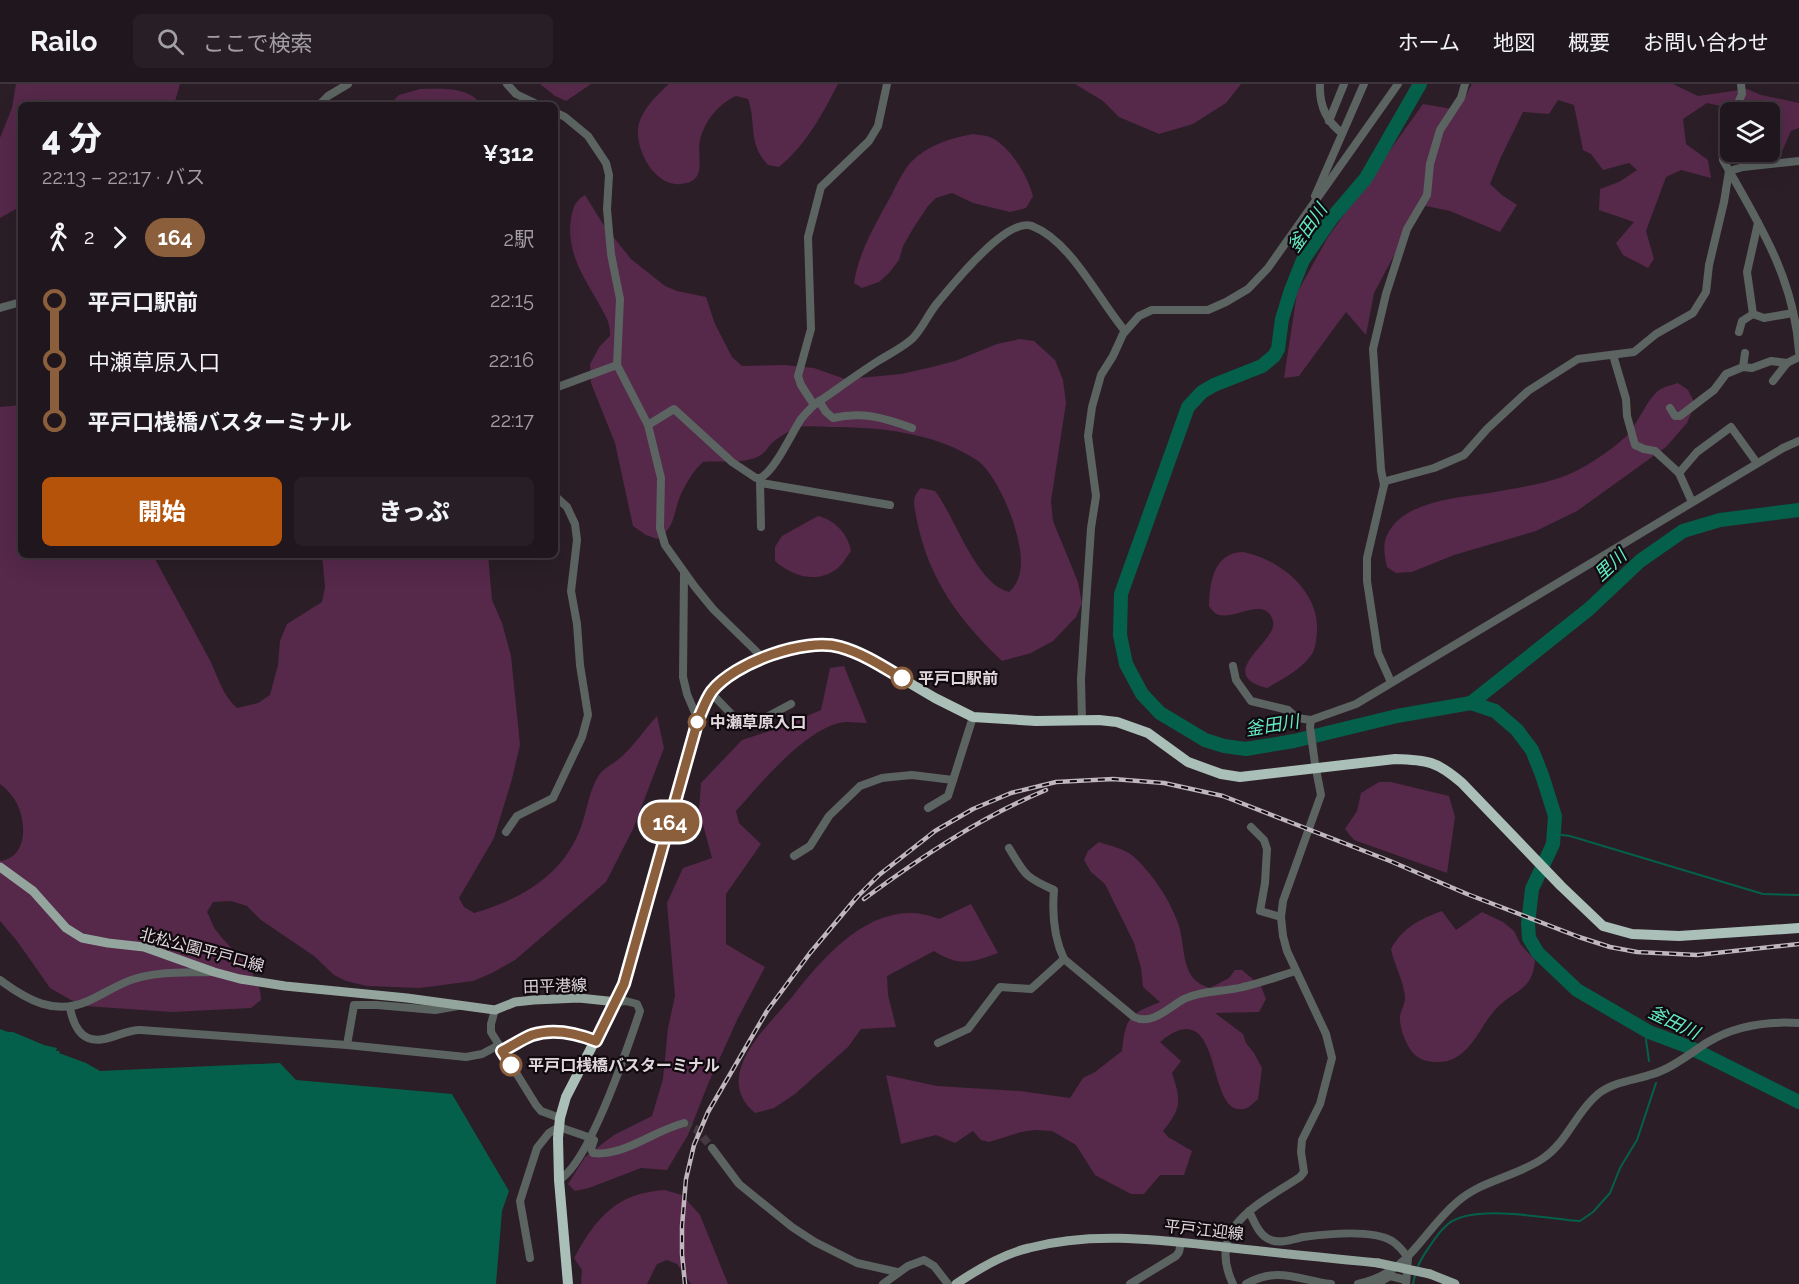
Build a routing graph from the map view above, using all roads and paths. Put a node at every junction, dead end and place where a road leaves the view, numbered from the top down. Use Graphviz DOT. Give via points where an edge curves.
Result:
graph roads {
  1 [pos="348,84"];
  2 [pos="507,84"];
  3 [pos="887,84"];
  4 [pos="1320,84"];
  5 [pos="1344,84"];
  6 [pos="1364,84"];
  7 [pos="1398,84"];
  8 [pos="1465,84"];
  9 [pos="1741,84"];
  10 [pos="322,102"];
  11 [pos="533,102"];
  12 [pos="1738,102"];
  13 [pos="558,114"];
  14 [pos="1329,121"];
  15 [pos="1342,134"];
  16 [pos="1799,161"];
  17 [pos="1724,162"];
  18 [pos="1730,171"];
  19 [pos="1308,212"];
  20 [pos="1758,223"];
  21 [pos="18,303"];
  22 [pos="0,308"];
  23 [pos="1795,309"];
  24 [pos="1754,314"];
  25 [pos="1125,331"];
  26 [pos="1739,332"];
  27 [pos="1799,352"];
  28 [pos="1745,353"];
  29 [pos="1613,355"];
  30 [pos="1799,357"];
  31 [pos="1787,363"];
  32 [pos="617,365"];
  33 [pos="1743,367"];
  34 [pos="1773,381"];
  35 [pos="558,387"];
  36 [pos="817,403"];
  37 [pos="1670,408"];
  38 [pos="648,425"];
  39 [pos="912,428"];
  40 [pos="1799,441"];
  41 [pos="1757,463"];
  42 [pos="1679,473"];
  43 [pos="760,481"];
  44 [pos="1384,485"];
  45 [pos="558,499"];
  46 [pos="1692,501"];
  47 [pos="890,505"];
  48 [pos="761,527"];
  49 [pos="684,573"];
  50 [pos="765,659"];
  51 [pos="1233,666"];
  52 [pos="1391,682"];
  53 [pos="711,693"];
  54 [pos="791,704"];
  55 [pos="974,717"];
  56 [pos="698,720"];
  57 [pos="1082,721"];
  58 [pos="1310,723"];
  59 [pos="1316,766"];
  60 [pos="953,780"];
  61 [pos="928,808"];
  62 [pos="1251,826"];
  63 [pos="506,832"];
  64 [pos="1009,848"];
  65 [pos="794,856"];
  66 [pos="0,867"];
  67 [pos="1281,917"];
  68 [pos="1799,928"];
  69 [pos="1065,959"];
  70 [pos="1296,971"];
  71 [pos="214,972"];
  72 [pos="0,980"];
  73 [pos="617,1002"];
  74 [pos="459,1006"];
  75 [pos="70,1008"];
  76 [pos="495,1011"];
  77 [pos="1799,1023"];
  78 [pos="596,1041"];
  79 [pos="938,1043"];
  80 [pos="347,1045"];
  81 [pos="501,1048"];
  82 [pos="560,1123"];
  83 [pos="684,1123"];
  84 [pos="591,1138"];
  85 [pos="712,1148"];
  86 [pos="559,1180"];
  87 [pos="1249,1211"];
  88 [pos="1181,1243"];
  89 [pos="1226,1248"];
  90 [pos="530,1258"];
  91 [pos="1408,1258"];
  92 [pos="897,1272"];
  93 [pos="1406,1282"];
  94 [pos="568,1284"];
  95 [pos="883,1284"];
  96 [pos="948,1284"];
  97 [pos="956,1284"];
  98 [pos="1130,1284"];
  99 [pos="1233,1284"];
  100 [pos="1246,1284"];
  101 [pos="1331,1284"];
  102 [pos="1358,1284"];
  103 [pos="1377,1284"];
  104 [pos="1455,1284"];
  1 -- 10 [label="street"];
  2 -- 11 [label="street" via="516,94"];
  3 -- 36 [label="street" via="878,126 869,141 821,187 808,237 811,328 798,376"];
  4 -- 14 [label="street" via="1321,102"];
  5 -- 14 [label="street"];
  6 -- 15 [label="street"];
  7 -- 19 [label="street"];
  8 -- 44 [label="street" via="1461,98 1440,130 1426,195 1407,229 1373,349"];
  9 -- 12 [label="street"];
  13 -- 32 [label="street" via="588,136 606,163 609,175 607,209 620,298"];
  14 -- 15 [label="street"];
  15 -- 19 [label="street"];
  16 -- 18 [label="street"];
  17 -- 18 [label="street"];
  18 -- 20 [label="street"];
  18 -- 29 [label="street" via="1708,265 1706,292 1696,310 1634,352"];
  19 -- 25 [label="street" via="1248,289 1208,310 1152,310 1139,316"];
  20 -- 23 [label="street"];
  20 -- 24 [label="street" via="1747,272"];
  21 -- 22 [label="street"];
  23 -- 24 [label="street" via="1764,318"];
  23 -- 27 [label="street"];
  24 -- 26 [label="street" via="1743,321"];
  25 -- 36 [label="street" via="1060,245 1029,225 1001,236 938,302 912,339"];
  25 -- 57 [label="street" via="1101,375 1088,436 1096,496 1081,679"];
  28 -- 33 [label="street"];
  29 -- 42 [label="street" via="1635,445 1655,451"];
  29 -- 44 [label="street" via="1578,359 1528,391 1464,455 1434,468 1396,477"];
  30 -- 31 [label="street"];
  31 -- 33 [label="street" via="1771,361"];
  31 -- 34 [label="street"];
  32 -- 35 [label="street"];
  32 -- 38 [label="street"];
  33 -- 37 [label="street" via="1726,374 1714,390 1680,416 1675,416"];
  36 -- 39 [label="street" via="833,418 867,414"];
  36 -- 43 [label="street" via="801,419"];
  38 -- 43 [label="street" via="674,409 732,462"];
  38 -- 49 [label="street" via="661,478 660,528 665,544"];
  40 -- 41 [label="street"];
  41 -- 42 [label="street" via="1731,428 1697,452"];
  41 -- 46 [label="street"];
  42 -- 46 [label="street"];
  43 -- 47 [label="street"];
  43 -- 48 [label="street"];
  44 -- 52 [label="street" via="1366,558 1378,653"];
  45 -- 63 [label="street" via="575,524 571,591 587,723 553,798 517,816"];
  46 -- 52 [label="street"];
  49 -- 50 [label="street" via="713,609"];
  49 -- 56 [label="street" via="683,677"];
  50 -- 53 [label="highway" via="731,674"];
  50 -- 55 [label="highway" via="797,648 838,646"];
  51 -- 58 [label="street" via="1236,680 1251,701 1288,710"];
  52 -- 58 [label="street" via="1356,704"];
  53 -- 54 [label="street" via="741,724 750,726"];
  53 -- 56 [label="highway"];
  55 -- 57 [label="highway"];
  55 -- 60 [label="street"];
  56 -- 73 [label="highway"];
  57 -- 59 [label="highway" via="1117,722 1148,733 1188,762 1221,774 1240,777"];
  58 -- 59 [label="street"];
  59 -- 67 [label="street" via="1321,795 1283,901"];
  59 -- 68 [label="highway" via="1419,759 1445,768 1603,926 1632,934 1679,936"];
  60 -- 61 [label="street" via="948,796"];
  60 -- 65 [label="street" via="912,775 882,778 861,786 829,816 810,846"];
  62 -- 67 [label="street" via="1267,849 1260,911"];
  64 -- 69 [label="street" via="1031,880 1054,890 1052,905 1058,946"];
  66 -- 71 [label="main road, 北松公園平戸口線" via="33,891 66,928 82,938 144,947"];
  67 -- 70 [label="street" via="1285,943"];
  69 -- 70 [label="street" via="1141,1021 1185,998 1243,987"];
  69 -- 79 [label="street" via="1031,989 999,987 968,1029"];
  70 -- 87 [label="street" via="1326,1034 1332,1058 1330,1072 1302,1140 1304,1172"];
  71 -- 74 [label="main road, 北松公園平戸口線" via="285,986"];
  71 -- 75 [label="street" via="163,972 140,977"];
  72 -- 75 [label="street" via="38,1004"];
  73 -- 76 [label="main road, 田平港線" via="579,998 515,1002"];
  73 -- 78 [label="highway"];
  73 -- 84 [label="street" via="637,1004 640,1011"];
  74 -- 76 [label="main road, 北松公園平戸口線"];
  74 -- 80 [label="street" via="435,1010 354,1005"];
  75 -- 80 [label="street" via="79,1032 98,1040 135,1030"];
  76 -- 81 [label="street" via="492,1032"];
  77 -- 91 [label="street" via="1759,1023 1724,1033 1661,1072 1600,1092 1553,1151 1459,1200"];
  78 -- 81 [label="street" via="567,1032 532,1035"];
  78 -- 82 [label="highway" via="566,1097"];
  80 -- 81 [label="street" via="466,1057"];
  81 -- 82 [label="street" via="536,1105"];
  82 -- 84 [label="street"];
  82 -- 86 [label="highway"];
  82 -- 90 [label="street" via="541,1142 520,1202"];
  83 -- 84 [label="street" via="625,1149 603,1154 593,1153"];
  84 -- 86 [label="street" via="567,1176"];
  85 -- 92 [label="street" via="739,1184 792,1227 857,1263"];
  86 -- 94 [label="highway"];
  87 -- 89 [label="street" via="1232,1227"];
  87 -- 91 [label="street" via="1269,1240 1373,1235 1392,1242"];
  88 -- 89 [label="main road, 平戸江迎線"];
  88 -- 97 [label="main road, 平戸江迎線" via="1110,1238 1053,1242 1026,1248"];
  88 -- 98 [label="street" via="1176,1257"];
  89 -- 99 [label="street"];
  89 -- 104 [label="main road, 平戸江迎線, bridge" via="1378,1263"];
  91 -- 93 [label="street"];
  91 -- 102 [label="street" via="1382,1276"];
  92 -- 95 [label="street"];
  92 -- 96 [label="street" via="924,1260"];
  93 -- 103 [label="street" via="1390,1276"];
  100 -- 101 [label="street" via="1268,1274"];
}
